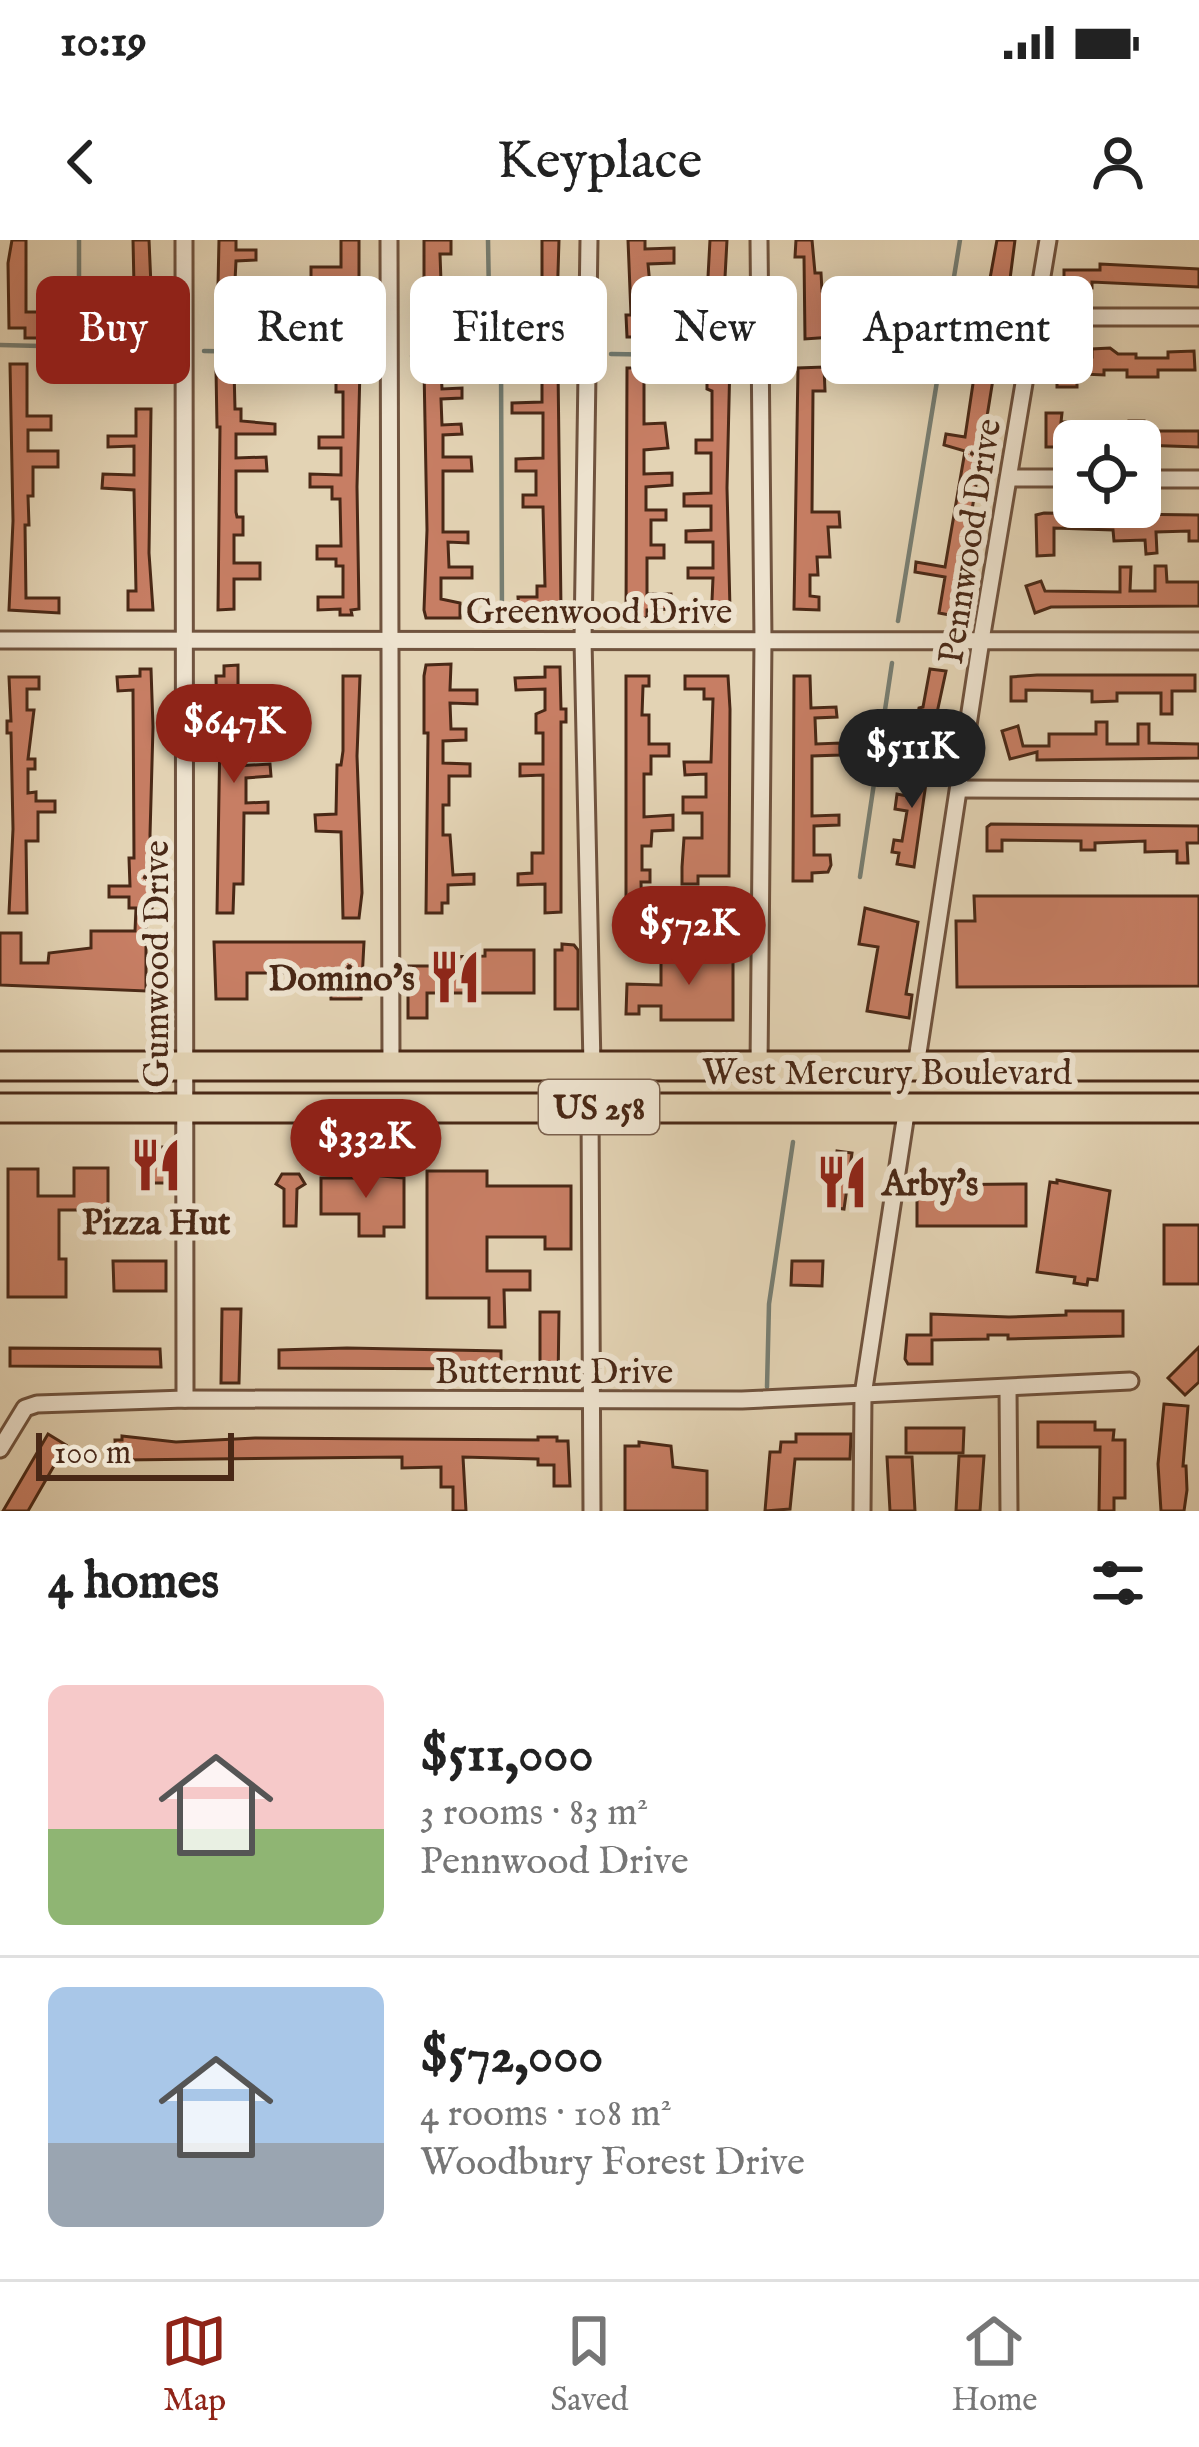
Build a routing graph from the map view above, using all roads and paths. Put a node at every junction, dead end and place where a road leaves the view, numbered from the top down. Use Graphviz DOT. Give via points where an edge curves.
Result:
graph roads {
  1 [pos="184,240"];
  2 [pos="389,240"];
  3 [pos="589,240"];
  4 [pos="759,240"];
  5 [pos="1048,240"];
  6 [pos="1042,276"];
  7 [pos="1199,316"];
  8 [pos="1093,317"];
  9 [pos="1025,384"];
  10 [pos="1009,478"];
  11 [pos="1053,478"];
  12 [pos="1161,478"];
  13 [pos="1199,479"];
  14 [pos="0,640"];
  15 [pos="584,640"];
  16 [pos="763,640"];
  17 [pos="981,640"];
  18 [pos="1199,640"];
  19 [pos="182,641"];
  20 [pos="388,641"];
  21 [pos="960,789"];
  22 [pos="1199,790"];
  23 [pos="186,1065"];
  24 [pos="592,1065"];
  25 [pos="0,1066"];
  26 [pos="391,1066"];
  27 [pos="759,1066"];
  28 [pos="916,1066"];
  29 [pos="1199,1066"];
  30 [pos="185,1107"];
  31 [pos="590,1107"];
  32 [pos="908,1107"];
  33 [pos="0,1108"];
  34 [pos="1199,1108"];
  35 [pos="1130,1381"];
  36 [pos="1008,1389"];
  37 [pos="863,1395"];
  38 [pos="185,1399"];
  39 [pos="590,1400"];
  40 [pos="0,1449"];
  41 [pos="592,1511"];
  42 [pos="862,1511"];
  43 [pos="1009,1511"];
  1 -- 19 [label="street, Gumwood Drive"];
  2 -- 20 [label="street"];
  3 -- 15 [label="street"];
  4 -- 16 [label="street"];
  5 -- 6 [label="street, Pennwood Drive"];
  7 -- 8 [label="street"];
  9 -- 10 [label="street, Pennwood Drive"];
  10 -- 11 [label="street"];
  10 -- 17 [label="street, Pennwood Drive"];
  12 -- 13 [label="street"];
  14 -- 19 [label="street, Greenwood Drive"];
  15 -- 16 [label="street, Greenwood Drive"];
  15 -- 20 [label="street, Greenwood Drive"];
  15 -- 24 [label="street"];
  16 -- 17 [label="street, Greenwood Drive"];
  16 -- 27 [label="street"];
  17 -- 18 [label="street, Greenwood Drive"];
  17 -- 21 [label="street, Pennwood Drive"];
  19 -- 20 [label="street, Greenwood Drive"];
  19 -- 23 [label="street, Gumwood Drive"];
  20 -- 26 [label="street"];
  21 -- 22 [label="street"];
  21 -- 28 [label="street, Pennwood Drive"];
  23 -- 25 [label="highway, West Mercury Boulevard / US 258"];
  23 -- 26 [label="highway, West Mercury Boulevard / US 258"];
  23 -- 30 [label="street, Gumwood Drive"];
  24 -- 26 [label="highway, West Mercury Boulevard / US 258"];
  24 -- 27 [label="highway, West Mercury Boulevard / US 258"];
  27 -- 28 [label="highway, West Mercury Boulevard / US 258"];
  28 -- 29 [label="highway, West Mercury Boulevard / US 258"];
  30 -- 31 [label="highway, West Mercury Boulevard / US 258"];
  30 -- 33 [label="highway, West Mercury Boulevard / US 258"];
  30 -- 38 [label="street, Gumwood Drive"];
  31 -- 32 [label="highway, West Mercury Boulevard / US 258"];
  31 -- 39 [label="street"];
  32 -- 34 [label="highway, West Mercury Boulevard / US 258"];
  32 -- 37 [label="street"];
  35 -- 36 [label="street, Butternut Drive"];
  36 -- 37 [label="street, Butternut Drive"];
  36 -- 43 [label="street"];
  37 -- 39 [label="street, Butternut Drive"];
  37 -- 42 [label="street"];
  38 -- 39 [label="street, Butternut Drive"];
  38 -- 40 [label="street, Butternut Drive" via="37,1404 25,1408"];
  39 -- 41 [label="street"];
}
